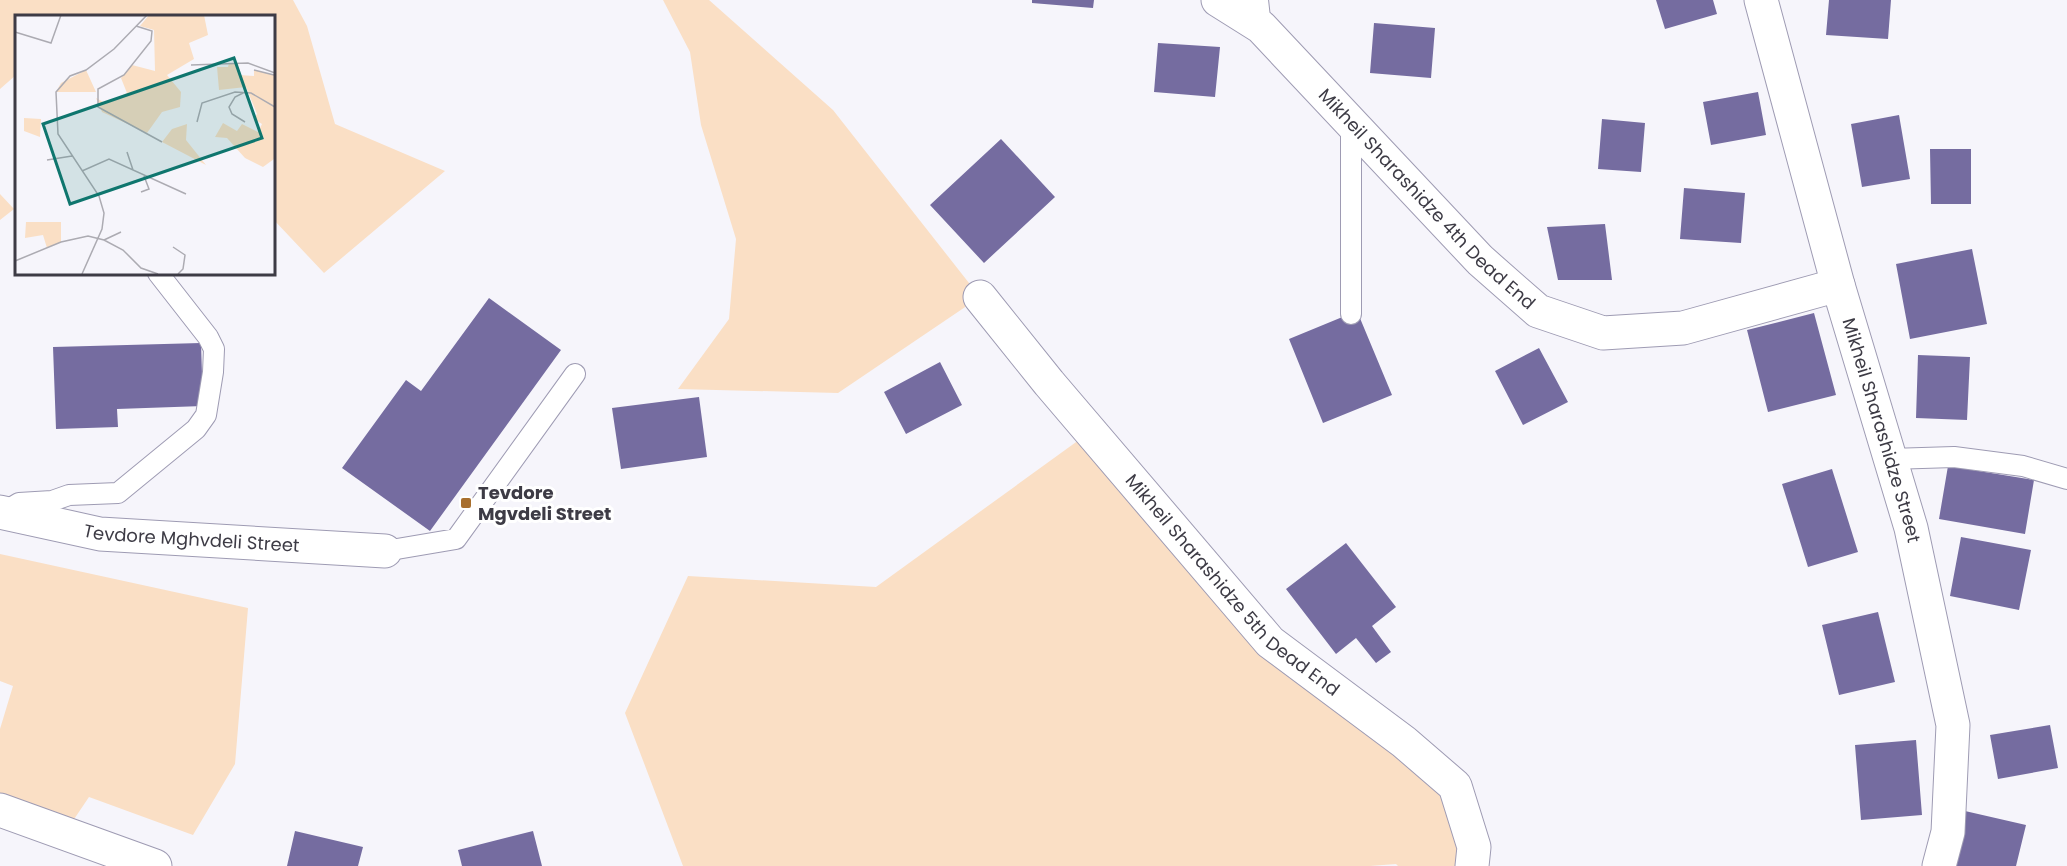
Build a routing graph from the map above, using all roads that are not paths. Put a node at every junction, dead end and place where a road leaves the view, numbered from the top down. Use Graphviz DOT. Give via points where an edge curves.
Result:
graph roads {
  1 [pos="1218,0"];
  2 [pos="1761,0"];
  3 [pos="1260,14"];
  4 [pos="1351,121"];
  5 [pos="159,274"];
  6 [pos="1838,285"];
  7 [pos="980,297"];
  8 [pos="1351,314"];
  9 [pos="575,374"];
  10 [pos="1890,459"];
  11 [pos="2067,479"];
  12 [pos="0,512"];
  13 [pos="385,551"];
  14 [pos="0,810"];
  15 [pos="155,866"];
  16 [pos="1472,866"];
  17 [pos="1939,866"];
  1 -- 3 [label="street, Mikheil Sharashidze 4th Dead End"];
  2 -- 6 [label="street, Mikheil Sharashidze Street"];
  3 -- 4 [label="street, Mikheil Sharashidze 4th Dead End"];
  4 -- 6 [label="street, Mikheil Sharashidze 4th Dead End" via="1480,260 1538,311 1603,333 1683,328"];
  4 -- 8 [label="lane"];
  5 -- 12 [label="lane" via="214,349 206,415 196,429 118,493 19,503"];
  6 -- 10 [label="street, Mikheil Sharashidze Street"];
  7 -- 16 [label="street, Mikheil Sharashidze 5th Dead End" via="1270,642 1404,742 1455,786 1474,847"];
  9 -- 13 [label="lane" via="456,539"];
  10 -- 11 [label="lane" via="1954,457 2023,466"];
  10 -- 17 [label="street, Mikheil Sharashidze Street" via="1911,528 1953,724 1948,832"];
  12 -- 13 [label="street, Tevdore Mghvdeli Street" via="100,534"];
  14 -- 15 [label="street"];
}
